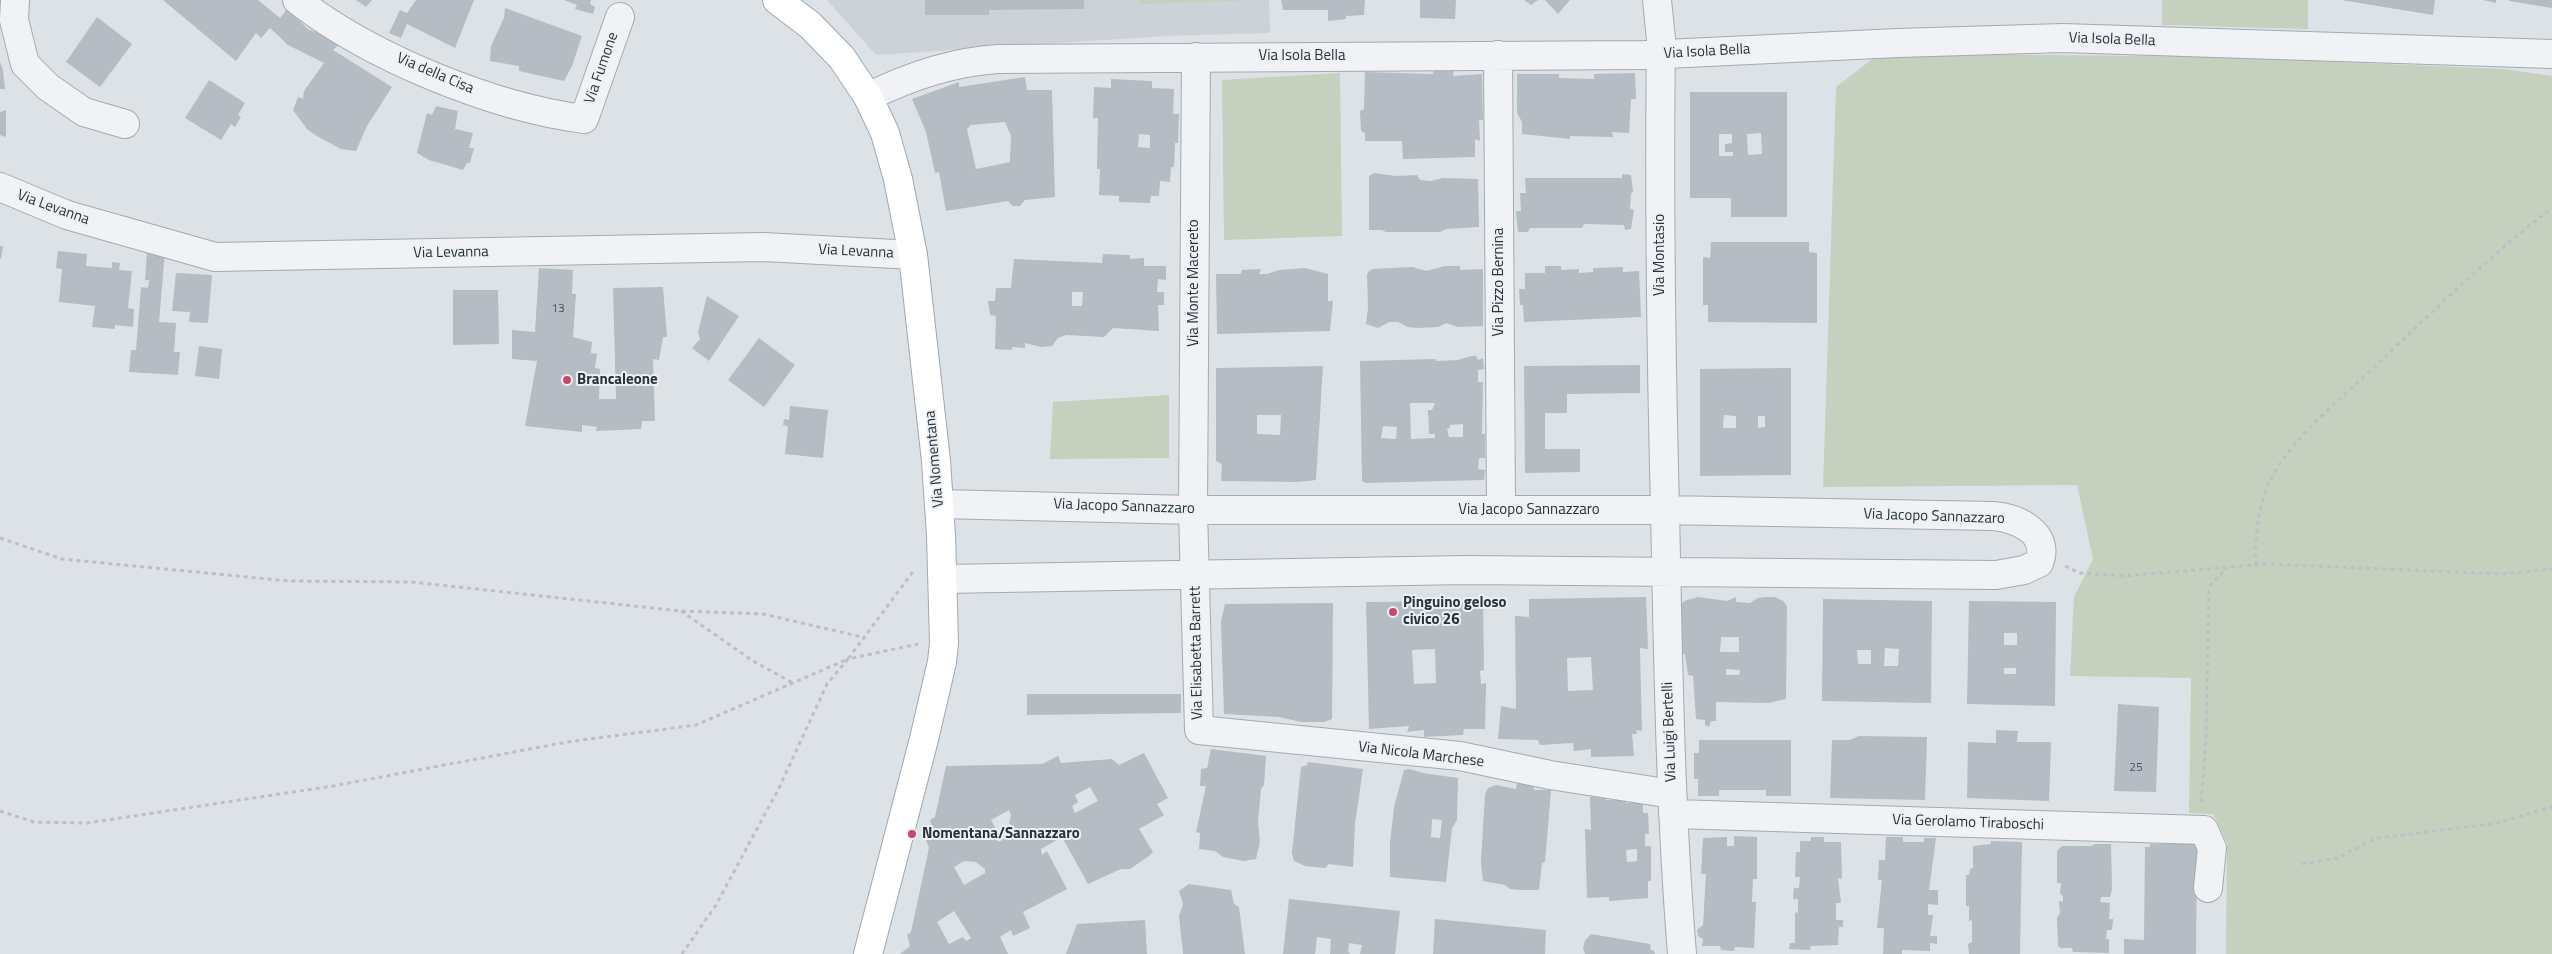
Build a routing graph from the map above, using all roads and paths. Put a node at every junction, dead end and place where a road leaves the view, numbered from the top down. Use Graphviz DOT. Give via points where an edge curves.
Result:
graph roads {
  1 [pos="16,0"];
  2 [pos="297,0"];
  3 [pos="777,0"];
  4 [pos="1657,0"];
  5 [pos="620,17"];
  6 [pos="1498,54"];
  7 [pos="1661,54"];
  8 [pos="2552,54"];
  9 [pos="1196,57"];
  10 [pos="868,97"];
  11 [pos="584,119"];
  12 [pos="124,124"];
  13 [pos="0,187"];
  14 [pos="2552,208"];
  15 [pos="913,255"];
  16 [pos="939,504"];
  17 [pos="1501,509"];
  18 [pos="1193,510"];
  19 [pos="1665,510"];
  20 [pos="941,534"];
  21 [pos="0,538"];
  22 [pos="2041,556"];
  23 [pos="2256,565"];
  24 [pos="2226,567"];
  25 [pos="2552,569"];
  26 [pos="1665,571"];
  27 [pos="1195,576"];
  28 [pos="942,579"];
  29 [pos="681,611"];
  30 [pos="862,637"];
  31 [pos="944,642"];
  32 [pos="848,659"];
  33 [pos="793,683"];
  34 [pos="1198,730"];
  35 [pos="1672,804"];
  36 [pos="2552,807"];
  37 [pos="0,811"];
  38 [pos="2198,830"];
  39 [pos="2302,864"];
  40 [pos="2208,888"];
  41 [pos="682,954"];
  42 [pos="868,954"];
  43 [pos="1682,954"];
  1 -- 12 [label="street" via="14,20 24,64 48,88 84,112"];
  2 -- 11 [label="street, Via della Cisa" via="365,43 431,74 523,108"];
  3 -- 10 [label="main road, Via Nomentana" via="825,40"];
  4 -- 7 [label="street, Via Montasio"];
  5 -- 11 [label="street, Via Fumone"];
  6 -- 7 [label="street, Via Isola Bella"];
  6 -- 9 [label="street, Via Isola Bella"];
  6 -- 17 [label="street, Via Pizzo Bernina"];
  7 -- 8 [label="street, Via Isola Bella" via="2063,38"];
  7 -- 19 [label="street, Via Montasio" via="1660,289"];
  9 -- 10 [label="street, Via Isola Bella" via="983,60 927,72"];
  9 -- 18 [label="street, Via Monte Macereto"];
  10 -- 15 [label="main road, Via Nomentana" via="888,145"];
  13 -- 15 [label="street, Via Levanna" via="67,215 215,257 764,247"];
  14 -- 23 [label="path" via="2514,237 2440,304 2287,455 2275,472 2260,509 2254,545"];
  15 -- 16 [label="main road, Via Nomentana"];
  16 -- 18 [label="street, Via Jacopo Sannazzaro"];
  16 -- 20 [label="main road, Via Nomentana"];
  17 -- 18 [label="street, Via Jacopo Sannazzaro"];
  17 -- 19 [label="street, Via Jacopo Sannazzaro"];
  18 -- 27 [label="street, Via Monte Macereto"];
  19 -- 22 [label="street, Via Jacopo Sannazzaro" via="2002,517 2032,530 2040,543"];
  19 -- 26 [label="street, Via Luigi Bertelli"];
  20 -- 28 [label="main road, Via Nomentana"];
  20 -- 30 [label="path"];
  21 -- 29 [label="path" via="62,559 289,581 412,582"];
  22 -- 24 [label="path" via="2080,573 2125,576"];
  22 -- 26 [label="street" via="2039,563 2030,568 1996,575"];
  23 -- 24 [label="path"];
  23 -- 25 [label="path" via="2364,566 2502,574"];
  24 -- 38 [label="path" via="2209,587 2206,741"];
  26 -- 27 [label="street" via="1467,570"];
  26 -- 35 [label="street, Via Luigi Bertelli"];
  27 -- 28 [label="street"];
  27 -- 34 [label="street, Via Elisabetta Barrett"];
  28 -- 31 [label="main road, Via Nomentana"];
  29 -- 30 [label="path" via="763,614"];
  29 -- 33 [label="path"];
  30 -- 32 [label="path"];
  31 -- 32 [label="path" via="914,644"];
  31 -- 42 [label="main road, Via Nomentana" via="939,678"];
  32 -- 33 [label="path"];
  32 -- 41 [label="path" via="827,684 779,788 734,872"];
  33 -- 37 [label="path" via="696,725 567,742 333,786 86,823 34,822"];
  34 -- 35 [label="street, Via Nicola Marchese" via="1460,756"];
  35 -- 38 [label="street, Via Gerolamo Tiraboschi"];
  35 -- 43 [label="street, Via Luigi Bertelli"];
  36 -- 39 [label="path" via="2492,824 2377,838 2338,858"];
  38 -- 40 [label="street" via="2204,830 2212,848"];
}
